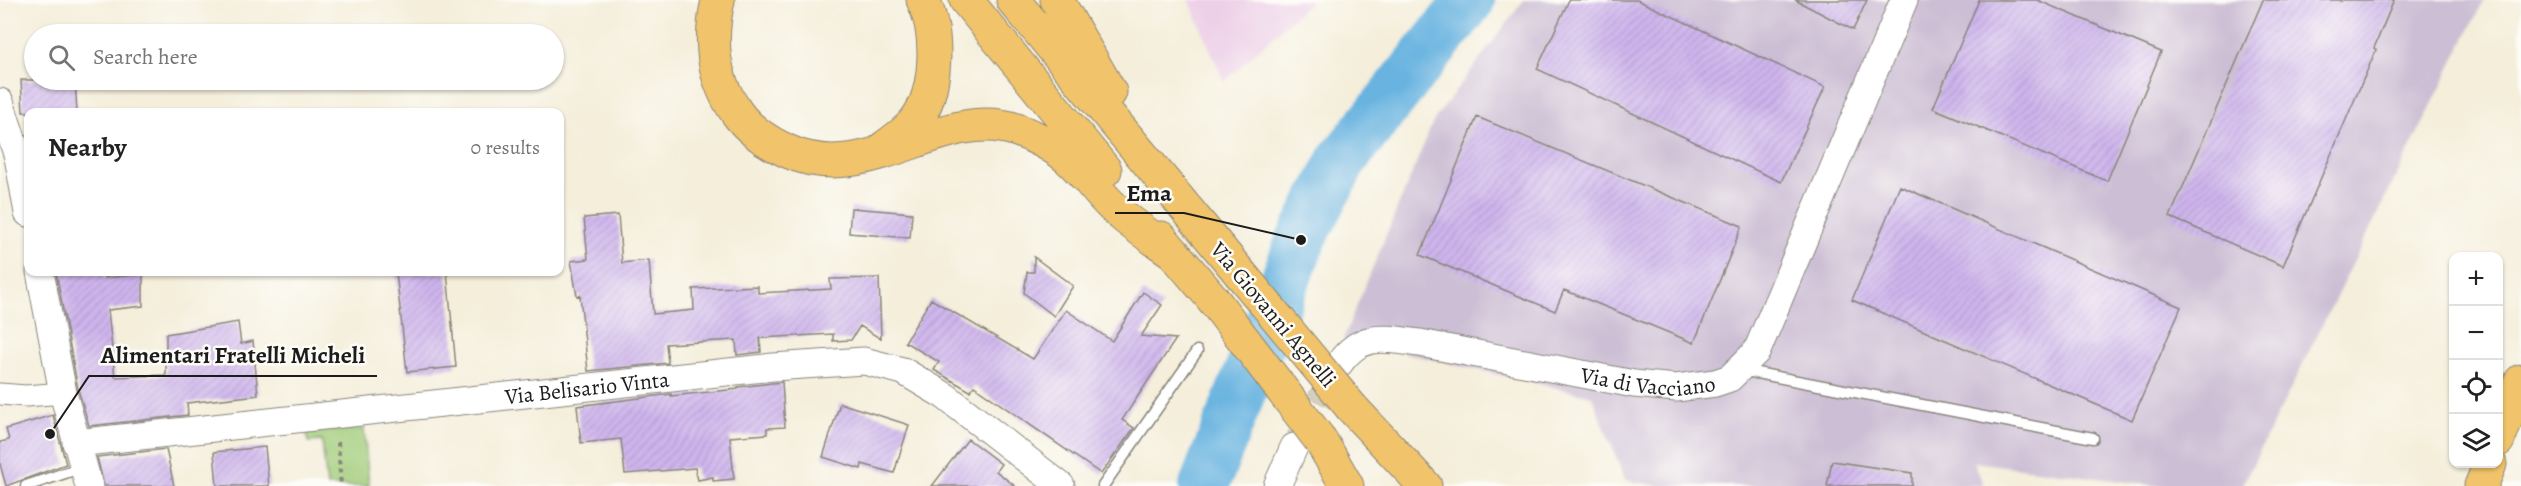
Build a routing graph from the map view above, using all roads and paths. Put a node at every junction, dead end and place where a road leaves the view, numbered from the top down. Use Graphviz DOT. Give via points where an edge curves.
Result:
graph roads {
  1 [pos="718,0"];
  2 [pos="923,0"];
  3 [pos="966,0"];
  4 [pos="1013,0"];
  5 [pos="1057,0"];
  6 [pos="1904,0"];
  7 [pos="0,102"];
  8 [pos="871,156"];
  9 [pos="1161,178"];
  10 [pos="24,191"];
  11 [pos="1174,253"];
  12 [pos="41,276"];
  13 [pos="1197,351"];
  14 [pos="1339,364"];
  15 [pos="1741,370"];
  16 [pos="2521,381"];
  17 [pos="63,393"];
  18 [pos="0,394"];
  19 [pos="2503,429"];
  20 [pos="2093,438"];
  21 [pos="1308,444"];
  22 [pos="83,465"];
  23 [pos="2488,468"];
  24 [pos="26,486"];
  25 [pos="1061,486"];
  26 [pos="1103,486"];
  27 [pos="1277,486"];
  28 [pos="1347,486"];
  29 [pos="1425,486"];
  30 [pos="2481,486"];
  1 -- 8 [label="highway" via="713,23 715,66 730,101 750,128 772,144 809,160 848,161"];
  2 -- 8 [label="highway" via="929,12 934,60 927,102 900,137"];
  3 -- 11 [label="highway, Via Giovanni Agnelli"];
  4 -- 9 [label="highway, Via Giovanni Agnelli"];
  5 -- 9 [label="highway"];
  6 -- 15 [label="street, Via di Vacciano" via="1757,351"];
  7 -- 10 [label="street"];
  8 -- 11 [label="highway" via="967,126 1016,130 1069,158 1112,207"];
  9 -- 29 [label="highway, Via Giovanni Agnelli, bridge" via="1352,408"];
  11 -- 21 [label="highway, Via Giovanni Agnelli, bridge" via="1212,298"];
  12 -- 17 [label="street"];
  13 -- 26 [label="lane"];
  14 -- 15 [label="street, Via di Vacciano" via="1353,347 1364,341 1384,339 1665,387 1715,383"];
  15 -- 20 [label="lane"];
  16 -- 19 [label="highway"];
  17 -- 18 [label="street"];
  17 -- 22 [label="street"];
  21 -- 27 [label="street"];
  21 -- 28 [label="highway, Via Giovanni Agnelli"];
  22 -- 24 [label="lane"];
  22 -- 25 [label="street, Via Belisario Vinta" via="773,367 864,361 888,365 945,396"];
  23 -- 30 [label="highway"];
}
